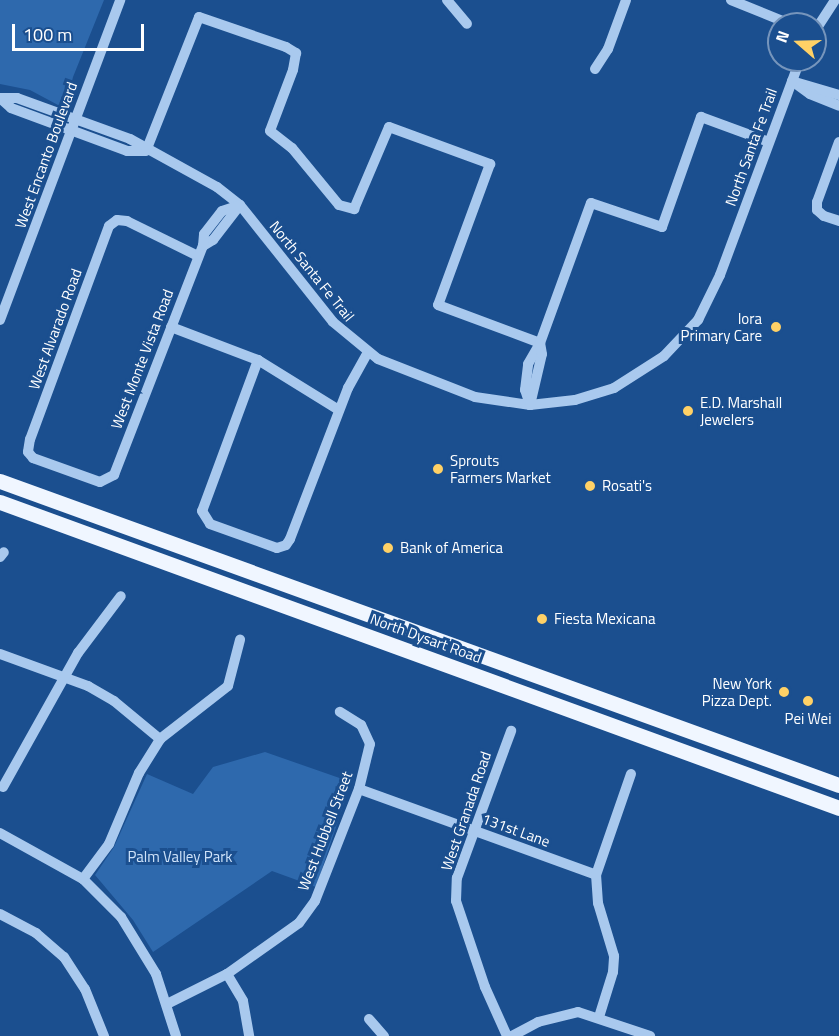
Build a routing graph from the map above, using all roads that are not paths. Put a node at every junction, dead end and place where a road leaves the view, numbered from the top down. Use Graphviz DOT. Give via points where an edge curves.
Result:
graph roads {
  1 [pos="120,0"];
  2 [pos="447,0"];
  3 [pos="626,0"];
  4 [pos="731,0"];
  5 [pos="767,15"];
  6 [pos="467,24"];
  7 [pos="595,69"];
  8 [pos="795,72"];
  9 [pos="792,81"];
  10 [pos="839,95"];
  11 [pos="0,98"];
  12 [pos="839,106"];
  13 [pos="73,125"];
  14 [pos="769,142"];
  15 [pos="839,142"];
  16 [pos="146,151"];
  17 [pos="240,205"];
  18 [pos="839,221"];
  19 [pos="200,251"];
  20 [pos="0,320"];
  21 [pos="171,327"];
  22 [pos="540,343"];
  23 [pos="368,352"];
  24 [pos="258,360"];
  25 [pos="530,405"];
  26 [pos="339,410"];
  27 [pos="0,481"];
  28 [pos="108,481"];
  29 [pos="0,502"];
  30 [pos="121,596"];
  31 [pos="240,640"];
  32 [pos="0,654"];
  33 [pos="65,678"];
  34 [pos="340,712"];
  35 [pos="511,731"];
  36 [pos="160,739"];
  37 [pos="631,774"];
  38 [pos="839,785"];
  39 [pos="3,787"];
  40 [pos="358,789"];
  41 [pos="839,808"];
  42 [pos="473,831"];
  43 [pos="2,838"];
  44 [pos="596,875"];
  45 [pos="82,879"];
  46 [pos="0,914"];
  47 [pos="226,974"];
  48 [pos="167,1004"];
  49 [pos="599,1017"];
  50 [pos="369,1019"];
  51 [pos="104,1036"];
  52 [pos="176,1036"];
  53 [pos="249,1036"];
  54 [pos="384,1036"];
  55 [pos="507,1036"];
  56 [pos="512,1036"];
  57 [pos="650,1036"];
  1 -- 13 [label="street, West Encanto Boulevard"];
  2 -- 6 [label="street"];
  3 -- 7 [label="street" via="608,49"];
  4 -- 5 [label="street"];
  8 -- 9 [label="street, North Santa Fe Trail"];
  9 -- 10 [label="street"];
  9 -- 12 [label="street" via="810,94"];
  9 -- 14 [label="street, North Santa Fe Trail"];
  11 -- 13 [label="street, North Santa Fe Trail" via="17,99"];
  13 -- 16 [label="street, North Santa Fe Trail" via="130,139"];
  13 -- 20 [label="street, West Encanto Boulevard"];
  14 -- 22 [label="street" via="700,117 662,227 591,203"];
  14 -- 25 [label="street, North Santa Fe Trail" via="712,296 682,339 645,370 614,388 575,400"];
  15 -- 18 [label="street" via="817,210"];
  16 -- 17 [label="street, North Santa Fe Trail" via="198,173"];
  16 -- 22 [label="street" via="199,17 296,53 270,131 292,148 339,205 354,209 389,127 490,164 438,305"];
  17 -- 19 [label="street, West Monte Vista Road" via="222,211 204,234"];
  17 -- 23 [label="street, North Santa Fe Trail" via="325,314"];
  19 -- 21 [label="street, West Monte Vista Road"];
  19 -- 28 [label="street, West Alvarado Road" via="127,221 117,220 109,226 28,452 33,458 100,482"];
  21 -- 24 [label="street"];
  21 -- 28 [label="street, West Monte Vista Road" via="114,475"];
  22 -- 25 [label="street" via="532,353 527,373 525,390"];
  23 -- 25 [label="street, North Santa Fe Trail" via="390,365 458,391 488,400"];
  23 -- 26 [label="street"];
  24 -- 26 [label="street"];
  24 -- 26 [label="street" via="202,511 204,519 277,548 286,545"];
  27 -- 38 [label="main road, North Dysart Road"];
  29 -- 41 [label="main road, North Dysart Road"];
  30 -- 33 [label="street" via="93,629"];
  31 -- 36 [label="street" via="228,686"];
  32 -- 33 [label="street"];
  33 -- 36 [label="street" via="114,700"];
  33 -- 39 [label="street"];
  34 -- 40 [label="street, West Hubbell Street" via="350,716 369,735 369,752"];
  35 -- 42 [label="street, West Granada Road"];
  36 -- 45 [label="street" via="139,773 109,844"];
  37 -- 44 [label="street"];
  40 -- 42 [label="street, 131st Lane"];
  40 -- 47 [label="street, West Hubbell Street" via="315,901 299,923"];
  42 -- 44 [label="street, 131st Lane"];
  42 -- 55 [label="street, West Granada Road" via="457,878 456,901 481,978"];
  43 -- 45 [label="street"];
  44 -- 49 [label="street" via="598,903 614,956"];
  45 -- 48 [label="street" via="132,932 156,974"];
  46 -- 51 [label="street" via="36,933 64,957 94,1006"];
  47 -- 48 [label="street, West Hubbell Street"];
  47 -- 53 [label="street" via="245,1007"];
  48 -- 52 [label="street"];
  49 -- 56 [label="street" via="578,1012 561,1014"];
  49 -- 57 [label="street"];
  50 -- 54 [label="street"];
}
